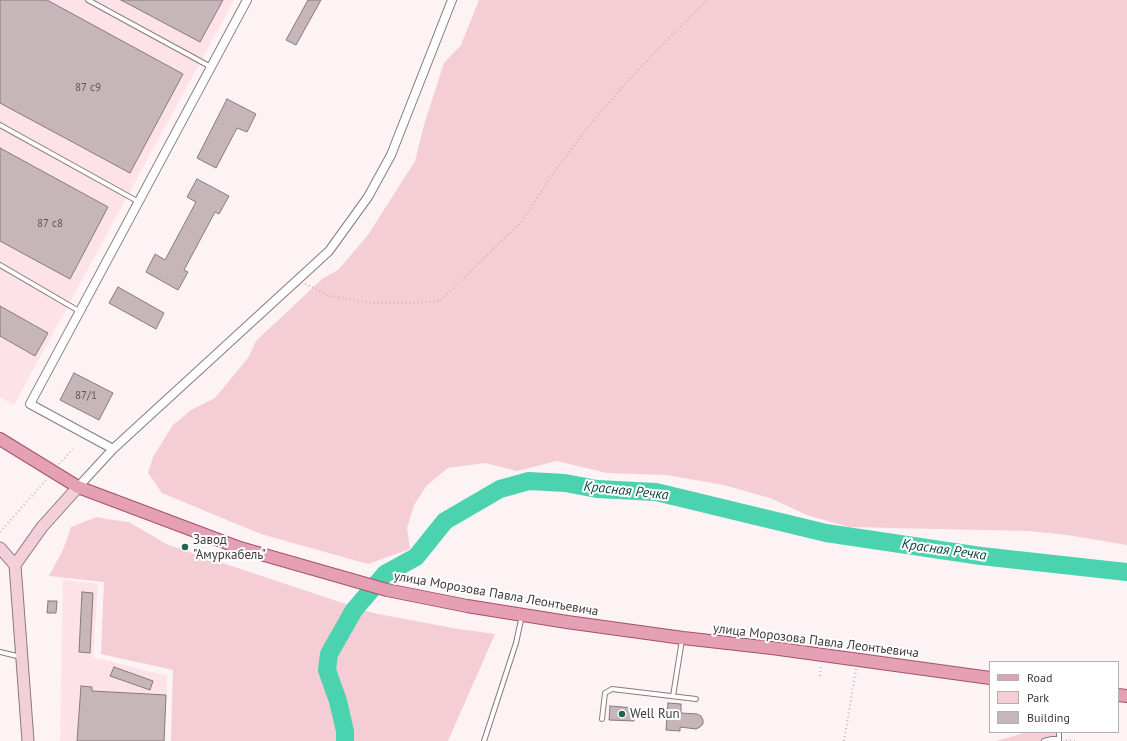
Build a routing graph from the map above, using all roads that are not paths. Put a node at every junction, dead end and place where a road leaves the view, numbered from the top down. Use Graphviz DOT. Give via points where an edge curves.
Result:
graph roads {
  1 [pos="88,0"];
  2 [pos="247,0"];
  3 [pos="452,0"];
  4 [pos="211,66"];
  5 [pos="0,125"];
  6 [pos="139,202"];
  7 [pos="0,265"];
  8 [pos="79,311"];
  9 [pos="0,439"];
  10 [pos="113,449"];
  11 [pos="78,487"];
  12 [pos="0,548"];
  13 [pos="15,565"];
  14 [pos="522,615"];
  15 [pos="683,638"];
  16 [pos="0,652"];
  17 [pos="22,657"];
  18 [pos="989,678"];
  19 [pos="673,696"];
  20 [pos="696,699"];
  21 [pos="602,719"];
  22 [pos="1059,740"];
  23 [pos="28,741"];
  24 [pos="484,741"];
  25 [pos="1044,741"];
  1 -- 4 [label="lane"];
  2 -- 4 [label="street"];
  3 -- 10 [label="street" via="391,156 368,197 328,250"];
  4 -- 6 [label="street"];
  5 -- 6 [label="lane"];
  6 -- 8 [label="street"];
  7 -- 8 [label="lane"];
  8 -- 10 [label="street" via="30,404"];
  9 -- 11 [label="main road, улица Морозова Павла Леонтьевича"];
  10 -- 11 [label="street"];
  11 -- 13 [label="street" via="42,527"];
  11 -- 14 [label="main road, улица Морозова Павла Леонтьевича" via="240,548 387,590"];
  12 -- 13 [label="street"];
  13 -- 17 [label="street"];
  14 -- 15 [label="main road, улица Морозова Павла Леонтьевича"];
  14 -- 24 [label="lane" via="516,643"];
  15 -- 18 [label="main road, улица Морозова Павла Леонтьевича"];
  15 -- 19 [label="lane"];
  16 -- 17 [label="lane"];
  17 -- 23 [label="street"];
  19 -- 20 [label="lane"];
  19 -- 21 [label="lane" via="612,688 605,693"];
  22 -- 25 [label="lane"];
}
